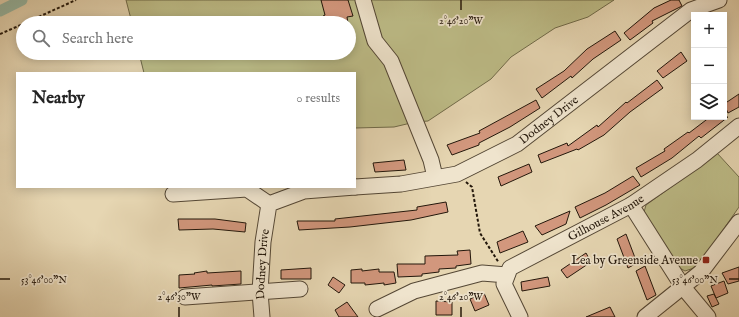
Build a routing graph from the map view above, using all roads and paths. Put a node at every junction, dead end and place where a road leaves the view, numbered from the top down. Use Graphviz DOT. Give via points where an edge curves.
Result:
graph roads {
  1 [pos="76,0"];
  2 [pos="363,0"];
  3 [pos="712,1"];
  4 [pos="40,16"];
  5 [pos="16,27"];
  6 [pos="0,34"];
  7 [pos="739,126"];
  8 [pos="453,174"];
  9 [pos="435,178"];
  10 [pos="356,187"];
  11 [pos="342,188"];
  12 [pos="173,194"];
  13 [pos="269,204"];
  14 [pos="631,205"];
  15 [pos="738,224"];
  16 [pos="507,275"];
  17 [pos="683,286"];
  18 [pos="300,289"];
  19 [pos="260,292"];
  20 [pos="185,297"];
  21 [pos="376,309"];
  22 [pos="262,317"];
  23 [pos="520,317"];
  24 [pos="645,317"];
  25 [pos="708,317"];
  1 -- 4 [label="path"];
  2 -- 9 [label="street" via="375,41 391,62 431,160"];
  3 -- 8 [label="street, Dodney Drive" via="691,10 517,144"];
  5 -- 6 [label="path"];
  7 -- 14 [label="street, Gilhouse Avenue" via="697,160"];
  8 -- 9 [label="street, Dodney Drive"];
  8 -- 16 [label="path" via="472,187 480,233"];
  9 -- 10 [label="street, Dodney Drive" via="401,184"];
  11 -- 13 [label="street, Dodney Drive" via="304,191"];
  12 -- 13 [label="street" via="247,189"];
  13 -- 19 [label="street, Dodney Drive"];
  14 -- 16 [label="street, Gilhouse Avenue" via="510,268"];
  14 -- 17 [label="street"];
  15 -- 17 [label="street" via="702,272"];
  16 -- 21 [label="street" via="482,273 414,291"];
  16 -- 23 [label="street" via="504,284"];
  17 -- 24 [label="street"];
  17 -- 25 [label="street"];
  18 -- 19 [label="street"];
  19 -- 20 [label="street"];
  19 -- 22 [label="street, Dodney Drive"];
}
